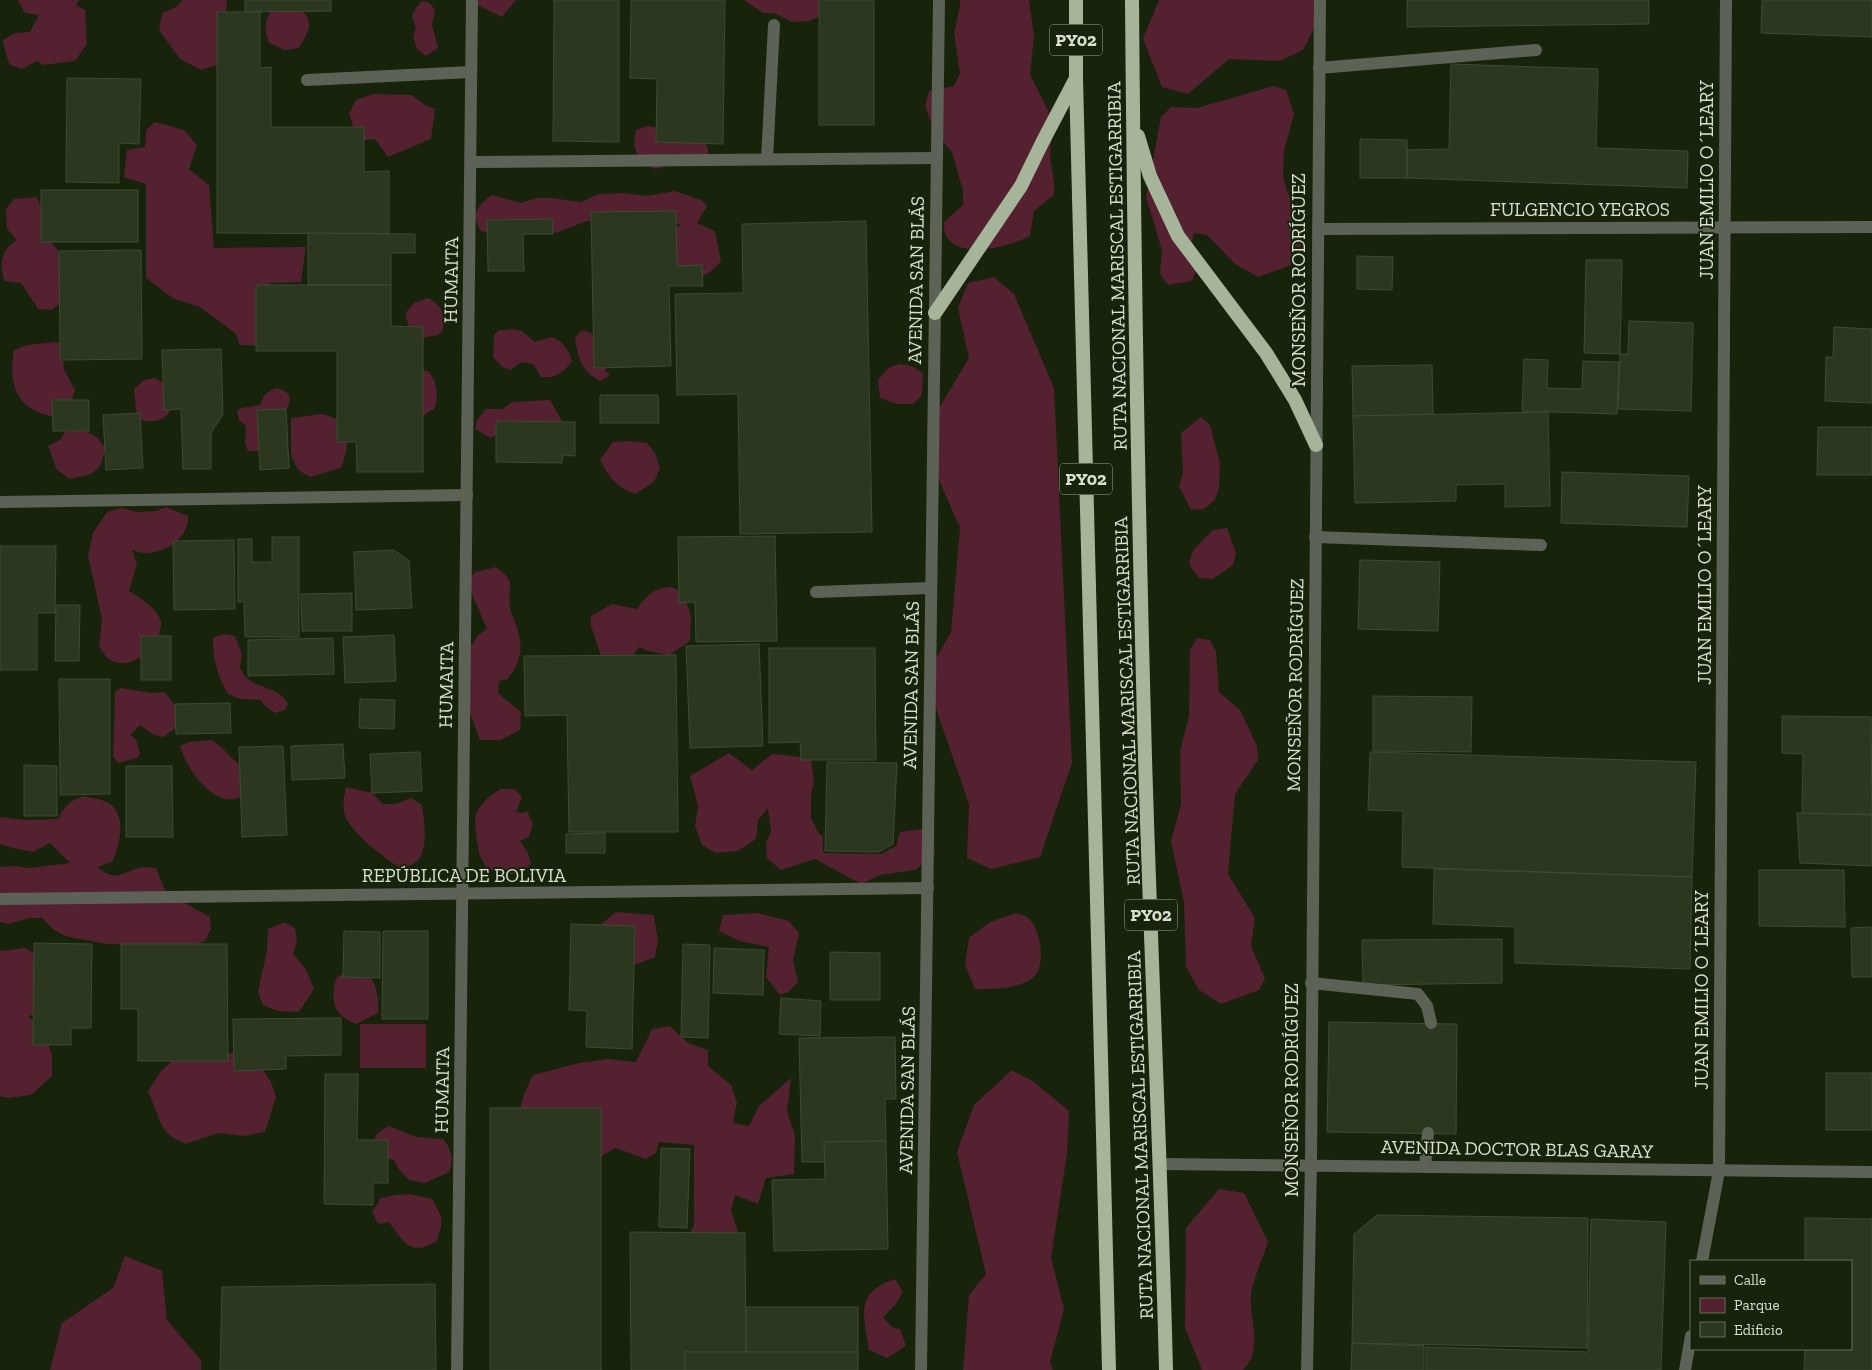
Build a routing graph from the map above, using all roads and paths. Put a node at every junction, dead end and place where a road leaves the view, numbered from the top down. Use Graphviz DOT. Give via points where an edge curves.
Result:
graph roads {
  1 [pos="472,0"];
  2 [pos="939,0"];
  3 [pos="1076,0"];
  4 [pos="1132,0"];
  5 [pos="1320,0"];
  6 [pos="1726,0"];
  7 [pos="774,25"];
  8 [pos="1536,50"];
  9 [pos="1319,68"];
  10 [pos="471,72"];
  11 [pos="1076,79"];
  12 [pos="307,80"];
  13 [pos="1133,119"];
  14 [pos="937,158"];
  15 [pos="767,159"];
  16 [pos="470,162"];
  17 [pos="1725,227"];
  18 [pos="1872,227"];
  19 [pos="1318,229"];
  20 [pos="935,313"];
  21 [pos="1316,445"];
  22 [pos="467,495"];
  23 [pos="0,502"];
  24 [pos="1315,537"];
  25 [pos="1541,545"];
  26 [pos="930,588"];
  27 [pos="816,592"];
  28 [pos="928,888"];
  29 [pos="463,894"];
  30 [pos="0,899"];
  31 [pos="1311,983"];
  32 [pos="1431,1023"];
  33 [pos="1428,1134"];
  34 [pos="1161,1164"];
  35 [pos="1310,1166"];
  36 [pos="1425,1167"];
  37 [pos="1719,1170"];
  38 [pos="1872,1172"];
  39 [pos="1702,1260"];
  40 [pos="1690,1343"];
  41 [pos="457,1370"];
  42 [pos="921,1370"];
  43 [pos="1110,1370"];
  44 [pos="1166,1370"];
  45 [pos="1307,1370"];
  46 [pos="1686,1370"];
  1 -- 10 [label="street, HUMAITA"];
  2 -- 14 [label="street, AVENIDA SAN BLÁS"];
  3 -- 11 [label="highway, RUTA NACIONAL MARISCAL ESTIGARRIBIA / PY02"];
  4 -- 13 [label="highway, RUTA NACIONAL MARISCAL ESTIGARRIBIA / PY02"];
  5 -- 9 [label="street, MONSEÑOR RODRÍGUEZ"];
  6 -- 17 [label="street, JUAN EMILIO O´LEARY"];
  7 -- 15 [label="street"];
  8 -- 9 [label="street"];
  9 -- 19 [label="street, MONSEÑOR RODRÍGUEZ"];
  10 -- 12 [label="street"];
  10 -- 16 [label="street, HUMAITA"];
  11 -- 20 [label="highway" via="1021,186"];
  11 -- 43 [label="highway, RUTA NACIONAL MARISCAL ESTIGARRIBIA / PY02"];
  13 -- 21 [label="highway" via="1150,176 1178,236 1266,353 1295,400"];
  13 -- 34 [label="highway, RUTA NACIONAL MARISCAL ESTIGARRIBIA / PY02" via="1145,748"];
  14 -- 15 [label="street"];
  14 -- 20 [label="street, AVENIDA SAN BLÁS"];
  15 -- 16 [label="street"];
  16 -- 22 [label="street, HUMAITA"];
  17 -- 18 [label="street, FULGENCIO YEGROS"];
  17 -- 19 [label="street, FULGENCIO YEGROS"];
  17 -- 37 [label="street, JUAN EMILIO O´LEARY"];
  19 -- 21 [label="street, MONSEÑOR RODRÍGUEZ"];
  20 -- 26 [label="street, AVENIDA SAN BLÁS"];
  21 -- 24 [label="street, MONSEÑOR RODRÍGUEZ"];
  22 -- 23 [label="street"];
  22 -- 29 [label="street, HUMAITA"];
  24 -- 25 [label="street"];
  24 -- 31 [label="street, MONSEÑOR RODRÍGUEZ"];
  26 -- 27 [label="street"];
  26 -- 28 [label="street, AVENIDA SAN BLÁS"];
  28 -- 29 [label="street, REPÚBLICA DE BOLIVIA"];
  28 -- 42 [label="street, AVENIDA SAN BLÁS"];
  29 -- 30 [label="street, REPÚBLICA DE BOLIVIA"];
  29 -- 41 [label="street, HUMAITA"];
  31 -- 32 [label="street" via="1418,994 1427,1006"];
  31 -- 35 [label="street, MONSEÑOR RODRÍGUEZ"];
  33 -- 36 [label="street"];
  34 -- 35 [label="street, AVENIDA DOCTOR BLAS GARAY"];
  34 -- 44 [label="highway, RUTA NACIONAL MARISCAL ESTIGARRIBIA / PY02"];
  35 -- 36 [label="street, AVENIDA DOCTOR BLAS GARAY"];
  35 -- 45 [label="street, MONSEÑOR RODRÍGUEZ"];
  36 -- 37 [label="street, AVENIDA DOCTOR BLAS GARAY"];
  37 -- 38 [label="street, AVENIDA DOCTOR BLAS GARAY"];
  37 -- 39 [label="street, JUAN EMILIO O´LEARY"];
  40 -- 46 [label="street"];
}
